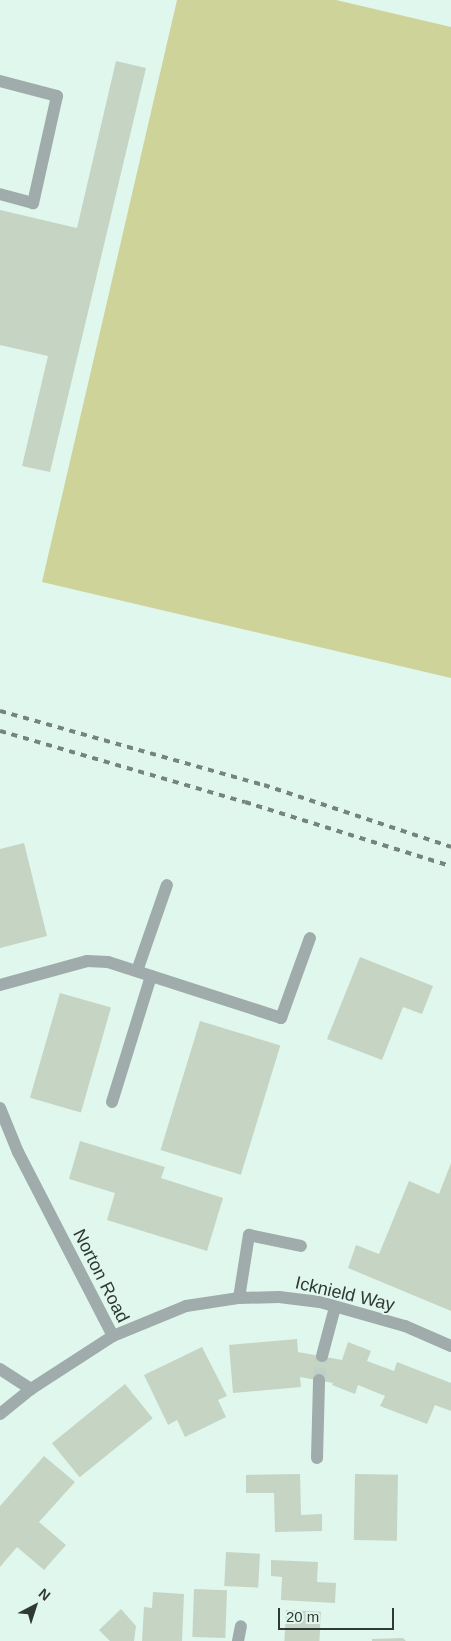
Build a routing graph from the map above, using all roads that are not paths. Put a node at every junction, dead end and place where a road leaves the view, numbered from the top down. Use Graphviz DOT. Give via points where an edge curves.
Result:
graph roads {
  1 [pos="0,81"];
  2 [pos="0,194"];
  3 [pos="167,885"];
  4 [pos="310,938"];
  5 [pos="137,971"];
  6 [pos="151,976"];
  7 [pos="0,985"];
  8 [pos="112,1102"];
  9 [pos="0,1108"];
  10 [pos="301,1246"];
  11 [pos="239,1298"];
  12 [pos="335,1307"];
  13 [pos="113,1336"];
  14 [pos="451,1346"];
  15 [pos="322,1356"];
  16 [pos="0,1369"];
  17 [pos="318,1380"];
  18 [pos="31,1389"];
  19 [pos="0,1414"];
  20 [pos="317,1458"];
  21 [pos="241,1626"];
  22 [pos="238,1641"];
  1 -- 2 [label="street" via="57,96 33,203"];
  3 -- 5 [label="street"];
  4 -- 6 [label="street" via="281,1018"];
  5 -- 6 [label="street"];
  5 -- 7 [label="street" via="108,962 87,962"];
  6 -- 8 [label="street"];
  9 -- 13 [label="street, Norton Road" via="18,1152"];
  10 -- 11 [label="street" via="249,1235"];
  11 -- 12 [label="street, Icknield Way" via="279,1297"];
  11 -- 13 [label="street, Icknield Way" via="186,1306"];
  12 -- 14 [label="street, Icknield Way" via="405,1326"];
  12 -- 15 [label="street"];
  13 -- 18 [label="street, Norton Road"];
  16 -- 18 [label="street"];
  17 -- 20 [label="street"];
  18 -- 19 [label="street, Norton Road"];
  21 -- 22 [label="street"];
}
